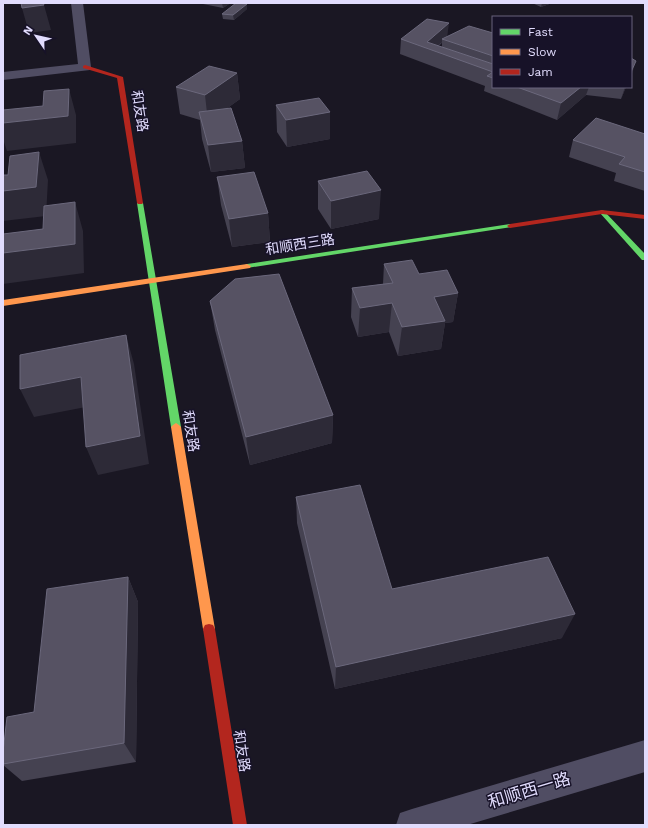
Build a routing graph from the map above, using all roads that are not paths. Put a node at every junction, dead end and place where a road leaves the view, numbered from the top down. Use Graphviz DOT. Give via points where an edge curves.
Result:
graph roads {
  1 [pos="77,3"];
  2 [pos="85,67"];
  3 [pos="3,76"];
  4 [pos="602,212"];
  5 [pos="645,217"];
  6 [pos="645,258"];
  7 [pos="152,280"];
  8 [pos="3,303"];
  9 [pos="645,756"];
  10 [pos="240,825"];
  11 [pos="412,825"];
  1 -- 2 [label="street"];
  2 -- 3 [label="street"];
  2 -- 7 [label="street, 和友路" via="120,77"];
  4 -- 5 [label="street, 和顺西三路"];
  4 -- 6 [label="street"];
  4 -- 7 [label="street, 和顺西三路"];
  7 -- 8 [label="street, 和顺西三路"];
  7 -- 10 [label="street, 和友路"];
  9 -- 11 [label="street, 和顺西一路"];
}
